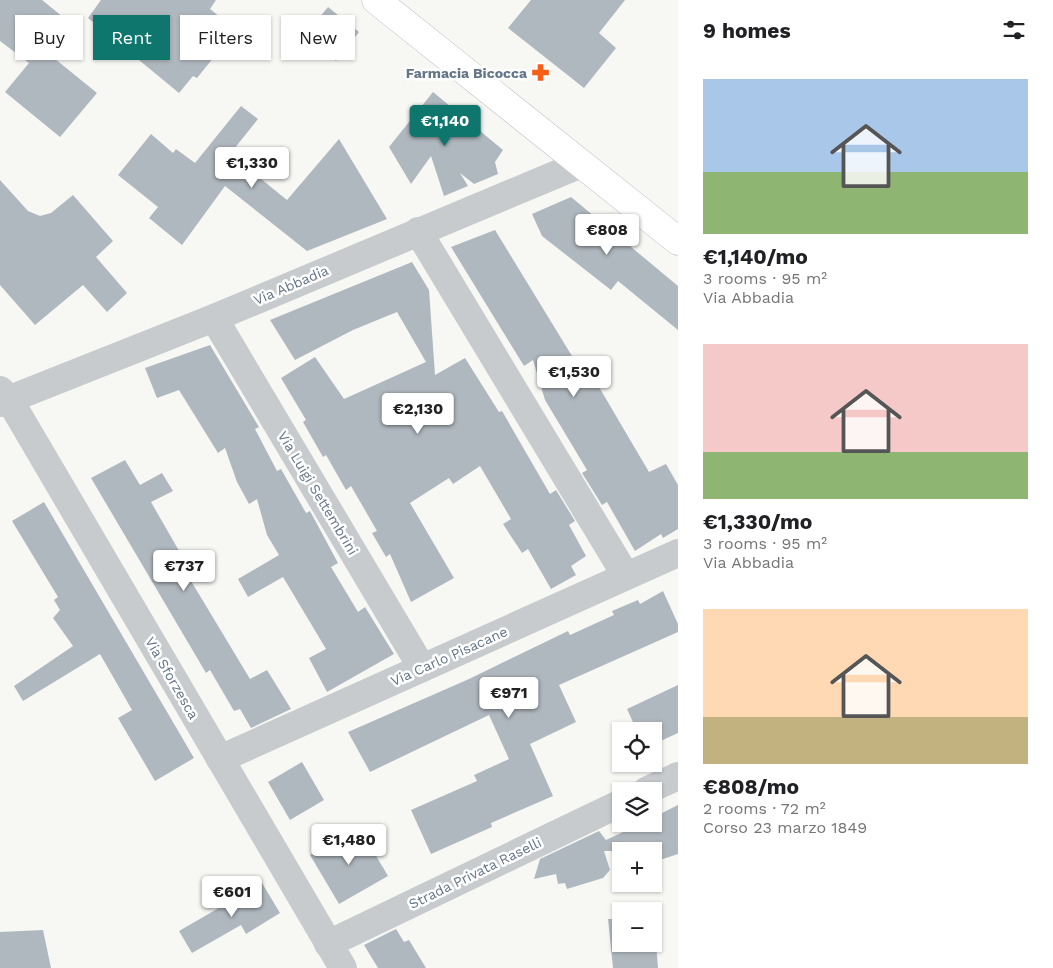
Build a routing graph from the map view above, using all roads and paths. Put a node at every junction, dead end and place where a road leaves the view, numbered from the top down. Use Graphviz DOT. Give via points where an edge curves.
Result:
graph roads {
  1 [pos="376,0"];
  2 [pos="581,164"];
  3 [pos="418,231"];
  4 [pos="678,241"];
  5 [pos="214,318"];
  6 [pos="3,397"];
  7 [pos="678,553"];
  8 [pos="626,576"];
  9 [pos="422,668"];
  10 [pos="220,759"];
  11 [pos="678,776"];
  12 [pos="662,784"];
  13 [pos="612,807"];
  14 [pos="328,944"];
  15 [pos="343,968"];
  1 -- 2 [label="main road"];
  2 -- 3 [label="street, Via Abbadia"];
  2 -- 4 [label="main road"];
  3 -- 5 [label="street, Via Abbadia"];
  3 -- 8 [label="street"];
  5 -- 6 [label="street, Via Abbadia"];
  5 -- 9 [label="street, Via Luigi Settembrini"];
  6 -- 10 [label="street, Via Sforzesca"];
  7 -- 8 [label="street, Via Carlo Pisacane"];
  8 -- 9 [label="street, Via Carlo Pisacane"];
  9 -- 10 [label="street, Via Carlo Pisacane"];
  10 -- 14 [label="street, Via Sforzesca"];
  11 -- 12 [label="street"];
  13 -- 14 [label="street, Strada Privata Raselli"];
  14 -- 15 [label="street, Via Sforzesca"];
}
